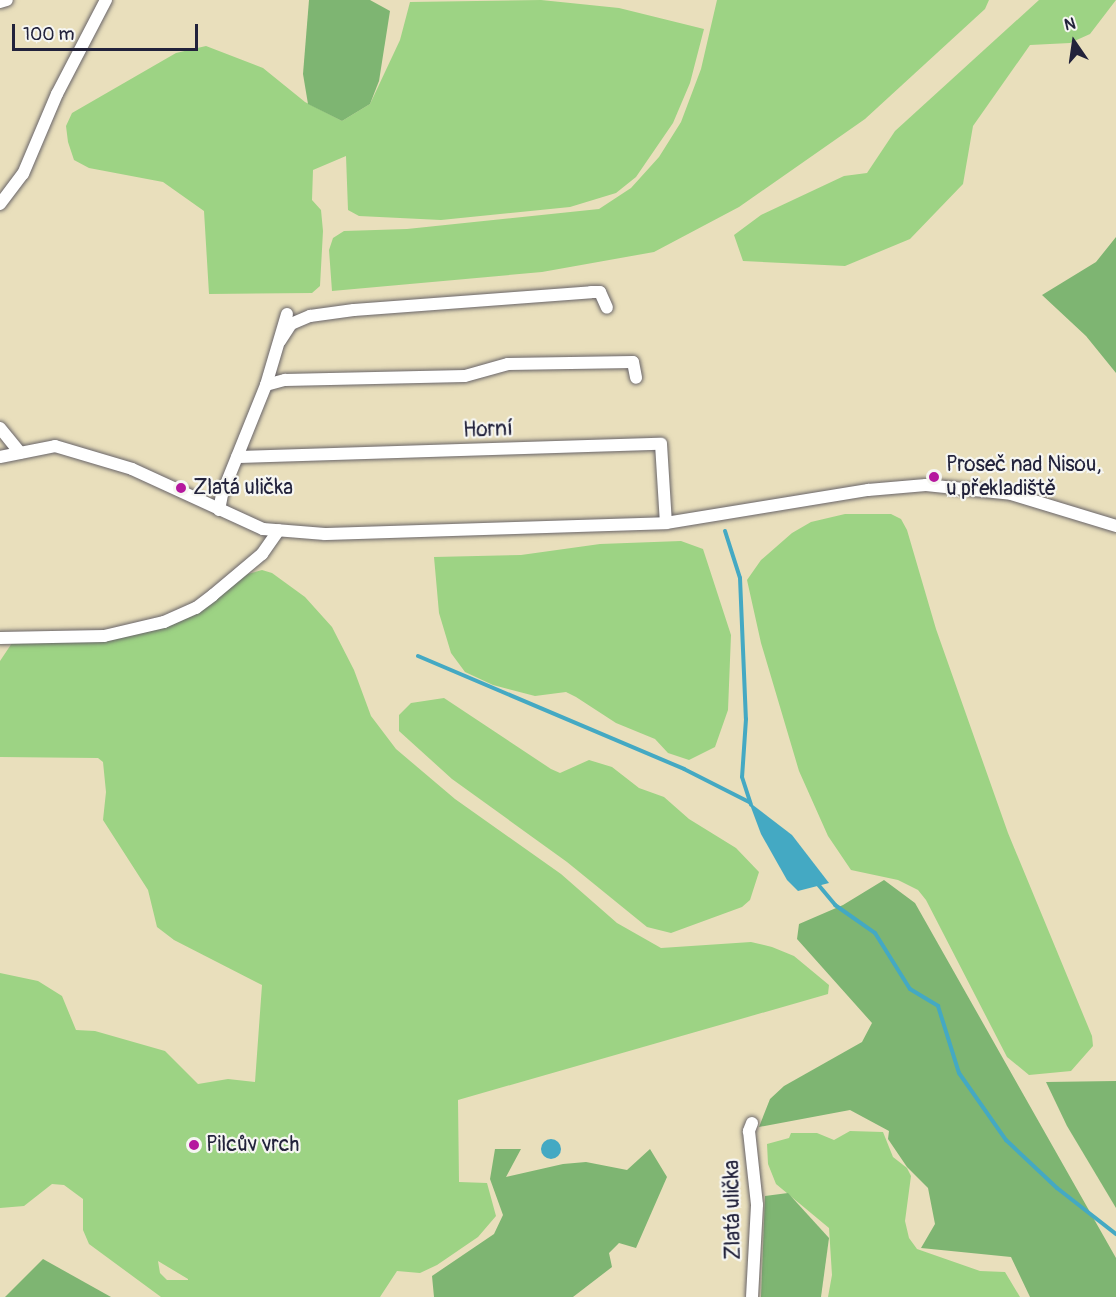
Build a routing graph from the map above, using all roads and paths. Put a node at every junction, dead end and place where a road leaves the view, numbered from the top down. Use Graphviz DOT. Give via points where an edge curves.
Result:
graph roads {
  1 [pos="7,0"];
  2 [pos="106,0"];
  3 [pos="0,2"];
  4 [pos="0,204"];
  5 [pos="606,308"];
  6 [pos="287,314"];
  7 [pos="280,341"];
  8 [pos="636,378"];
  9 [pos="266,385"];
  10 [pos="0,428"];
  11 [pos="20,453"];
  12 [pos="0,457"];
  13 [pos="237,457"];
  14 [pos="219,510"];
  15 [pos="666,523"];
  16 [pos="1116,526"];
  17 [pos="279,530"];
  18 [pos="0,638"];
  19 [pos="752,1123"];
  20 [pos="752,1297"];
  1 -- 3 [label="street"];
  2 -- 4 [label="street" via="57,94 23,174"];
  5 -- 7 [label="street" via="604,291 330,313 291,324"];
  6 -- 7 [label="street"];
  7 -- 9 [label="street"];
  8 -- 9 [label="street" via="633,362 508,363 465,376 285,380"];
  9 -- 13 [label="street"];
  10 -- 11 [label="street"];
  11 -- 12 [label="street"];
  11 -- 14 [label="street" via="55,446 132,469"];
  13 -- 14 [label="street"];
  13 -- 15 [label="street, Horní" via="661,444"];
  14 -- 17 [label="street" via="263,529"];
  15 -- 16 [label="street" via="868,490 926,485 1011,494"];
  15 -- 17 [label="street" via="325,534"];
  17 -- 18 [label="street" via="262,554 213,595 196,608 164,622 104,636"];
  19 -- 20 [label="street, Zlatá ulička" via="749,1131 757,1205"];
}
